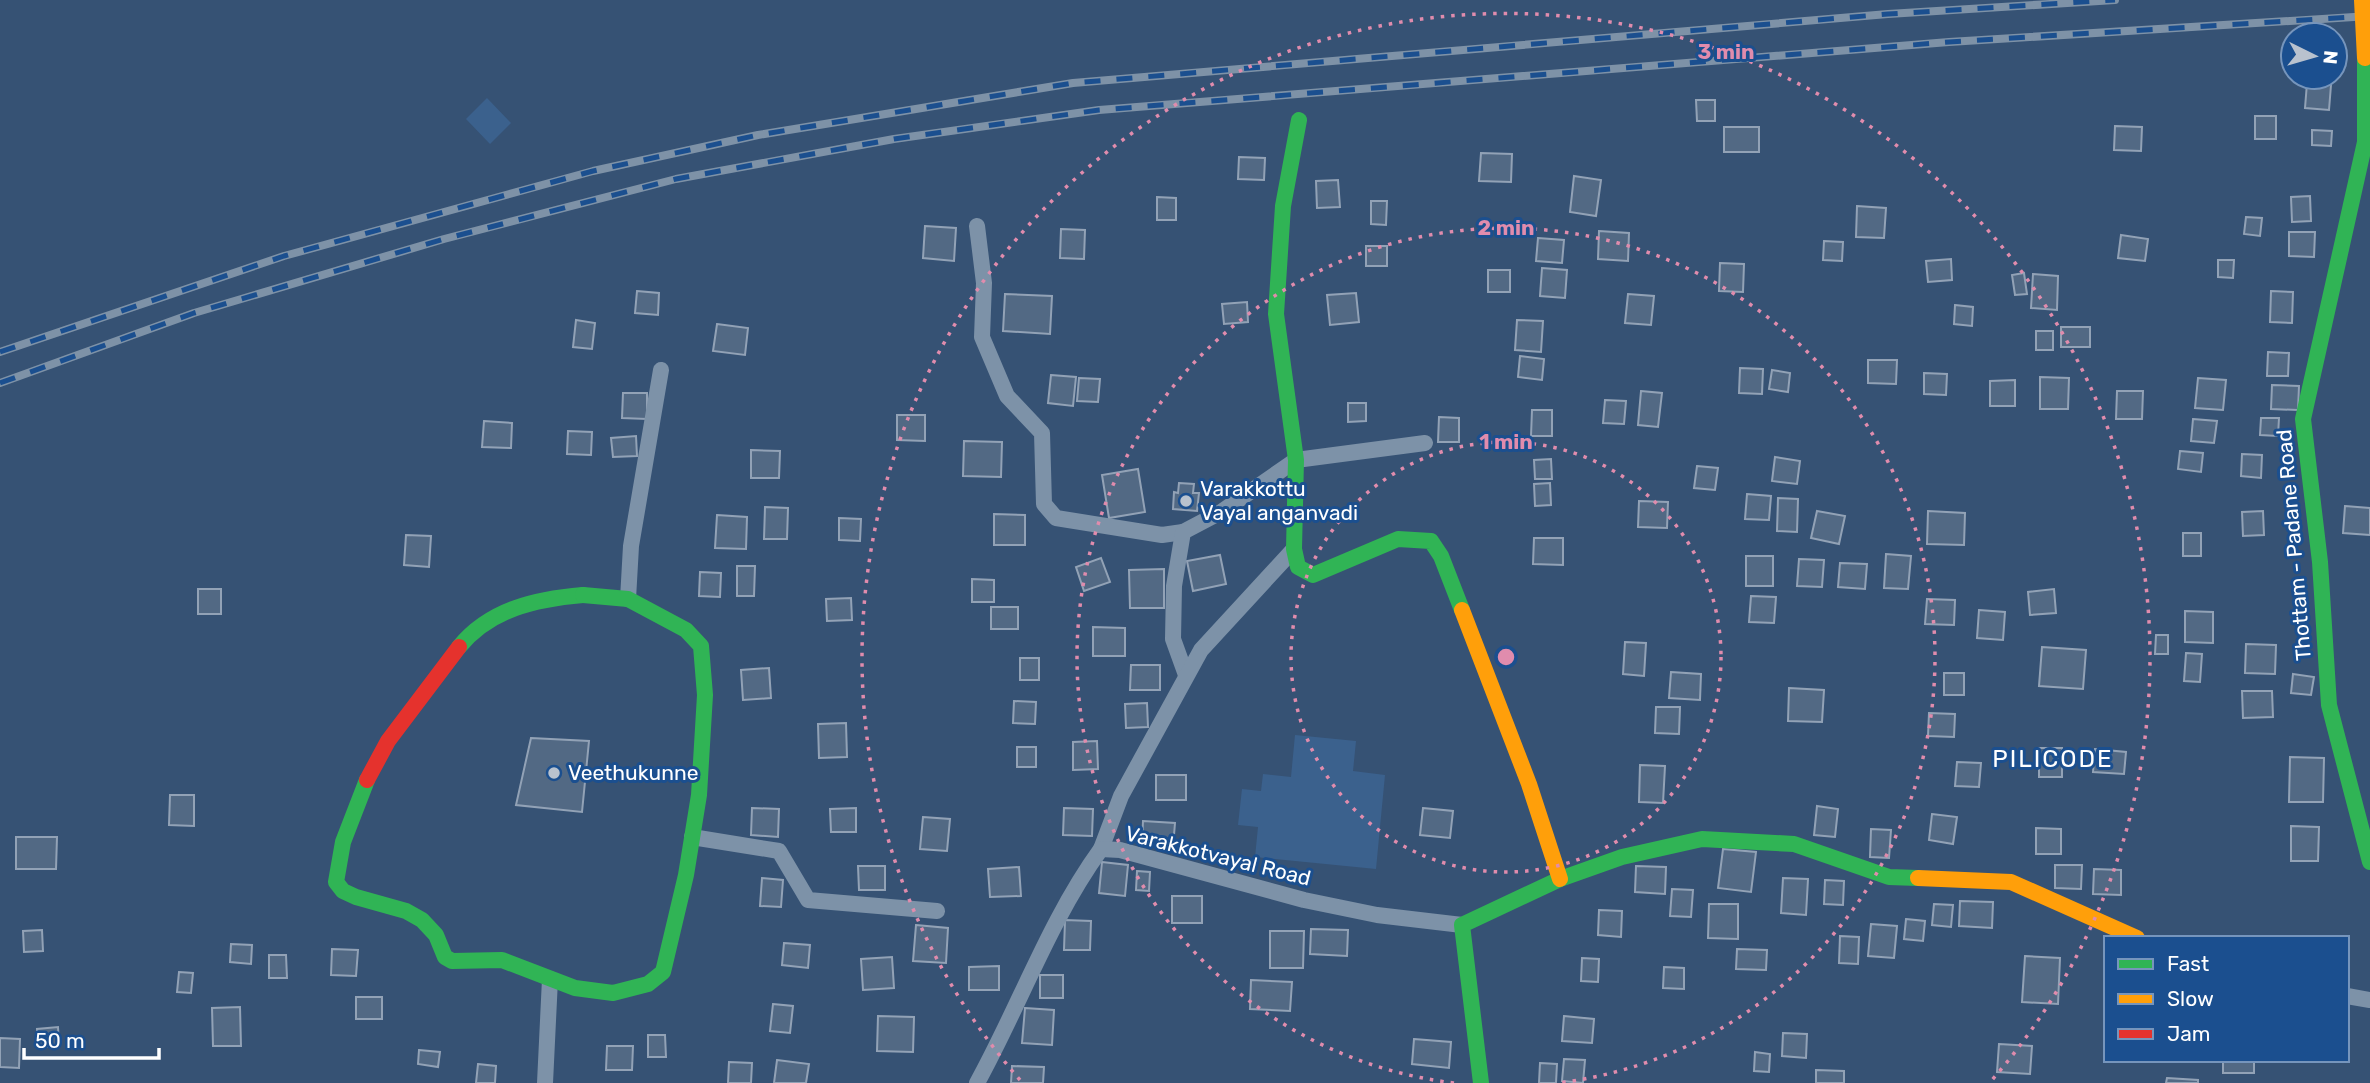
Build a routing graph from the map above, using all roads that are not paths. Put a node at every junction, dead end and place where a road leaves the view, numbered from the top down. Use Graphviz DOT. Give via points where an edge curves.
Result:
graph roads {
  1 [pos="2362,0"];
  2 [pos="1299,120"];
  3 [pos="977,226"];
  4 [pos="661,370"];
  5 [pos="1425,443"];
  6 [pos="1296,460"];
  7 [pos="1183,532"];
  8 [pos="1294,550"];
  9 [pos="628,599"];
  10 [pos="1186,675"];
  11 [pos="692,837"];
  12 [pos="1101,849"];
  13 [pos="2370,862"];
  14 [pos="1560,879"];
  15 [pos="937,911"];
  16 [pos="1462,925"];
  17 [pos="2132,936"];
  18 [pos="550,979"];
  19 [pos="2349,996"];
  20 [pos="2370,1000"];
  21 [pos="545,1083"];
  22 [pos="977,1083"];
  23 [pos="1481,1083"];
  1 -- 13 [label="street, Thottam - Padane Road, bridge" via="2365,142 2303,418 2320,562 2329,705"];
  2 -- 6 [label="street" via="1283,206 1276,314"];
  3 -- 7 [label="street" via="984,284 982,337 1007,396 1042,433 1044,505 1056,518 1162,535"];
  4 -- 9 [label="street" via="631,546"];
  5 -- 6 [label="street"];
  6 -- 7 [label="street"];
  6 -- 8 [label="street"];
  7 -- 10 [label="street" via="1172,639"];
  8 -- 10 [label="street" via="1201,650"];
  8 -- 14 [label="street" via="1298,567 1313,575 1398,539 1431,541 1441,556 1529,784"];
  9 -- 11 [label="street" via="686,630 701,646 705,695"];
  9 -- 18 [label="street" via="540,598 501,613 469,636 376,760 334,873 337,885 347,893 364,901 385,902 424,920 440,938 444,957 455,964 501,959"];
  10 -- 12 [label="street" via="1121,796"];
  11 -- 15 [label="street" via="779,851 808,901"];
  11 -- 18 [label="street" via="663,972 652,984 635,993 620,994 578,989"];
  12 -- 16 [label="street, Varakkotvayal Road" via="1120,850 1304,901"];
  12 -- 22 [label="street, Varakkotvayal Road" via="1076,882"];
  14 -- 16 [label="street"];
  14 -- 17 [label="street" via="1622,857 1702,839 1794,844 1889,877 2011,882"];
  16 -- 23 [label="street"];
  18 -- 21 [label="street"];
  19 -- 20 [label="street"];
}
